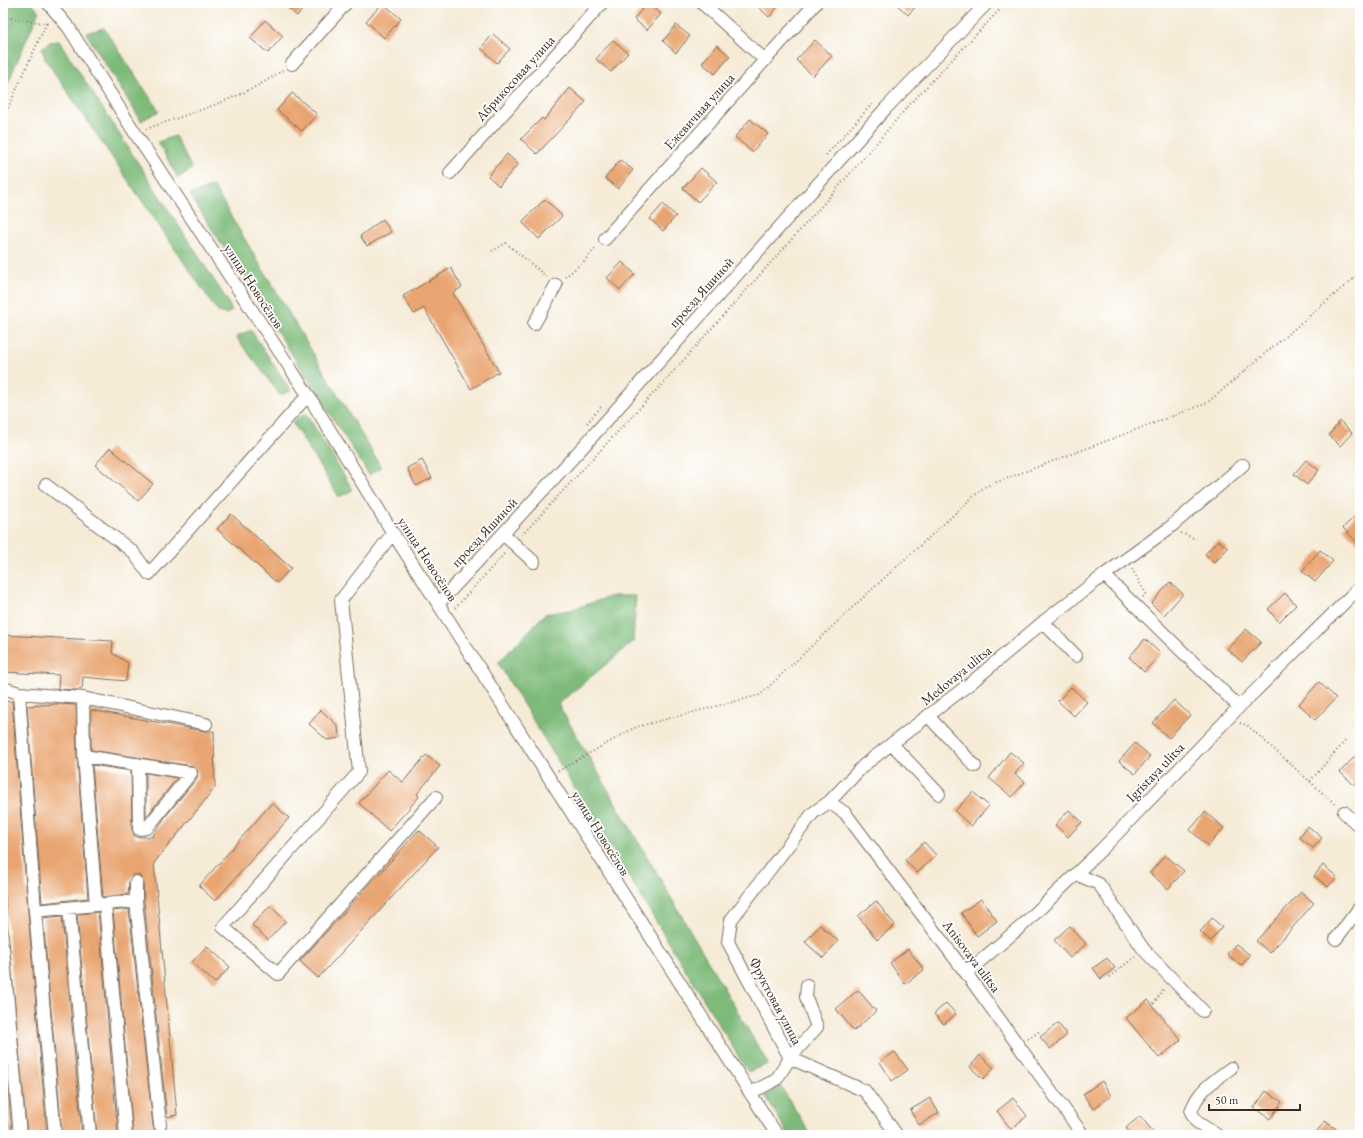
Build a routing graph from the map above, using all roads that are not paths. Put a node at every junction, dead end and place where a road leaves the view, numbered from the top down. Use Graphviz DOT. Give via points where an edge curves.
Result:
graph roads {
  1 [pos="346,3"];
  2 [pos="602,3"];
  3 [pos="702,3"];
  4 [pos="816,3"];
  5 [pos="987,3"];
  6 [pos="54,5"];
  7 [pos="765,60"];
  8 [pos="292,64"];
  9 [pos="450,173"];
  10 [pos="605,239"];
  11 [pos="556,285"];
  12 [pos="534,324"];
  13 [pos="308,395"];
  14 [pos="1244,465"];
  15 [pos="46,485"];
  16 [pos="393,534"];
  17 [pos="503,534"];
  18 [pos="534,562"];
  19 [pos="1104,576"];
  20 [pos="1360,587"];
  21 [pos="439,603"];
  22 [pos="1043,622"];
  23 [pos="1076,656"];
  24 [pos="3,688"];
  25 [pos="19,693"];
  26 [pos="83,698"];
  27 [pos="1239,707"];
  28 [pos="928,716"];
  29 [pos="206,724"];
  30 [pos="892,744"];
  31 [pos="84,756"];
  32 [pos="138,764"];
  33 [pos="975,766"];
  34 [pos="940,794"];
  35 [pos="436,798"];
  36 [pos="829,802"];
  37 [pos="1344,812"];
  38 [pos="1360,827"];
  39 [pos="1076,874"];
  40 [pos="136,882"];
  41 [pos="136,901"];
  42 [pos="100,904"];
  43 [pos="1360,907"];
  44 [pos="70,908"];
  45 [pos="35,910"];
  46 [pos="1336,939"];
  47 [pos="728,942"];
  48 [pos="3,948"];
  49 [pos="4,969"];
  50 [pos="966,973"];
  51 [pos="807,985"];
  52 [pos="1203,1011"];
  53 [pos="790,1058"];
  54 [pos="1231,1068"];
  55 [pos="750,1093"];
  56 [pos="160,1125"];
  57 [pos="20,1135"];
  58 [pos="55,1135"];
  59 [pos="90,1135"];
  60 [pos="126,1135"];
  61 [pos="777,1135"];
  62 [pos="897,1135"];
  63 [pos="1083,1135"];
  64 [pos="1217,1135"];
  1 -- 8 [label="street"];
  2 -- 9 [label="street, Абрикосовая улица"];
  3 -- 7 [label="street"];
  4 -- 7 [label="street, Ежевичная улица"];
  5 -- 17 [label="street, проезд Яшиной" via="886,108"];
  6 -- 13 [label="street, улица Новосёлов"];
  7 -- 10 [label="street, Ежевичная улица"];
  11 -- 12 [label="street"];
  13 -- 15 [label="street" via="148,574 133,552"];
  13 -- 16 [label="street, улица Новосёлов"];
  14 -- 19 [label="street, Medovaya ulitsa" via="1168,529"];
  16 -- 21 [label="street, улица Новосёлов"];
  16 -- 35 [label="street" via="341,600 358,772 223,927 278,974"];
  17 -- 18 [label="street"];
  17 -- 21 [label="street, проезд Яшиной"];
  19 -- 22 [label="street, Medovaya ulitsa"];
  19 -- 27 [label="street"];
  20 -- 27 [label="street, Igristaya ulitsa"];
  21 -- 55 [label="street, улица Новосёлов"];
  22 -- 23 [label="street"];
  22 -- 28 [label="street, Medovaya ulitsa"];
  24 -- 25 [label="street"];
  25 -- 26 [label="street"];
  25 -- 45 [label="street"];
  26 -- 29 [label="street"];
  26 -- 31 [label="street"];
  27 -- 39 [label="street, Igristaya ulitsa"];
  28 -- 30 [label="street, Medovaya ulitsa"];
  28 -- 33 [label="street"];
  30 -- 34 [label="street"];
  30 -- 36 [label="street, Medovaya ulitsa" via="864,766"];
  31 -- 32 [label="street"];
  31 -- 42 [label="street"];
  32 -- 32 [label="street" via="191,773 147,828 139,829"];
  36 -- 47 [label="street, Medovaya ulitsa" via="813,813 731,920"];
  36 -- 50 [label="street, Anisovaya ulitsa" via="845,813"];
  37 -- 38 [label="street"];
  39 -- 50 [label="street, Igristaya ulitsa" via="1024,924"];
  39 -- 52 [label="street" via="1099,884 1144,950"];
  40 -- 41 [label="street"];
  41 -- 42 [label="street"];
  41 -- 56 [label="street"];
  42 -- 44 [label="street"];
  42 -- 60 [label="street"];
  43 -- 46 [label="street"];
  44 -- 45 [label="street"];
  44 -- 59 [label="street"];
  45 -- 58 [label="street"];
  47 -- 53 [label="street, Фруктовая улица"];
  48 -- 49 [label="street"];
  49 -- 57 [label="street"];
  50 -- 63 [label="street, Anisovaya ulitsa"];
  51 -- 53 [label="street" via="806,997 817,1027"];
  53 -- 55 [label="street" via="776,1080"];
  53 -- 62 [label="street, Фруктовая улица" via="865,1091"];
  54 -- 64 [label="street" via="1205,1087 1194,1101 1191,1112 1197,1122"];
  55 -- 61 [label="street, улица Новосёлов"];
}
